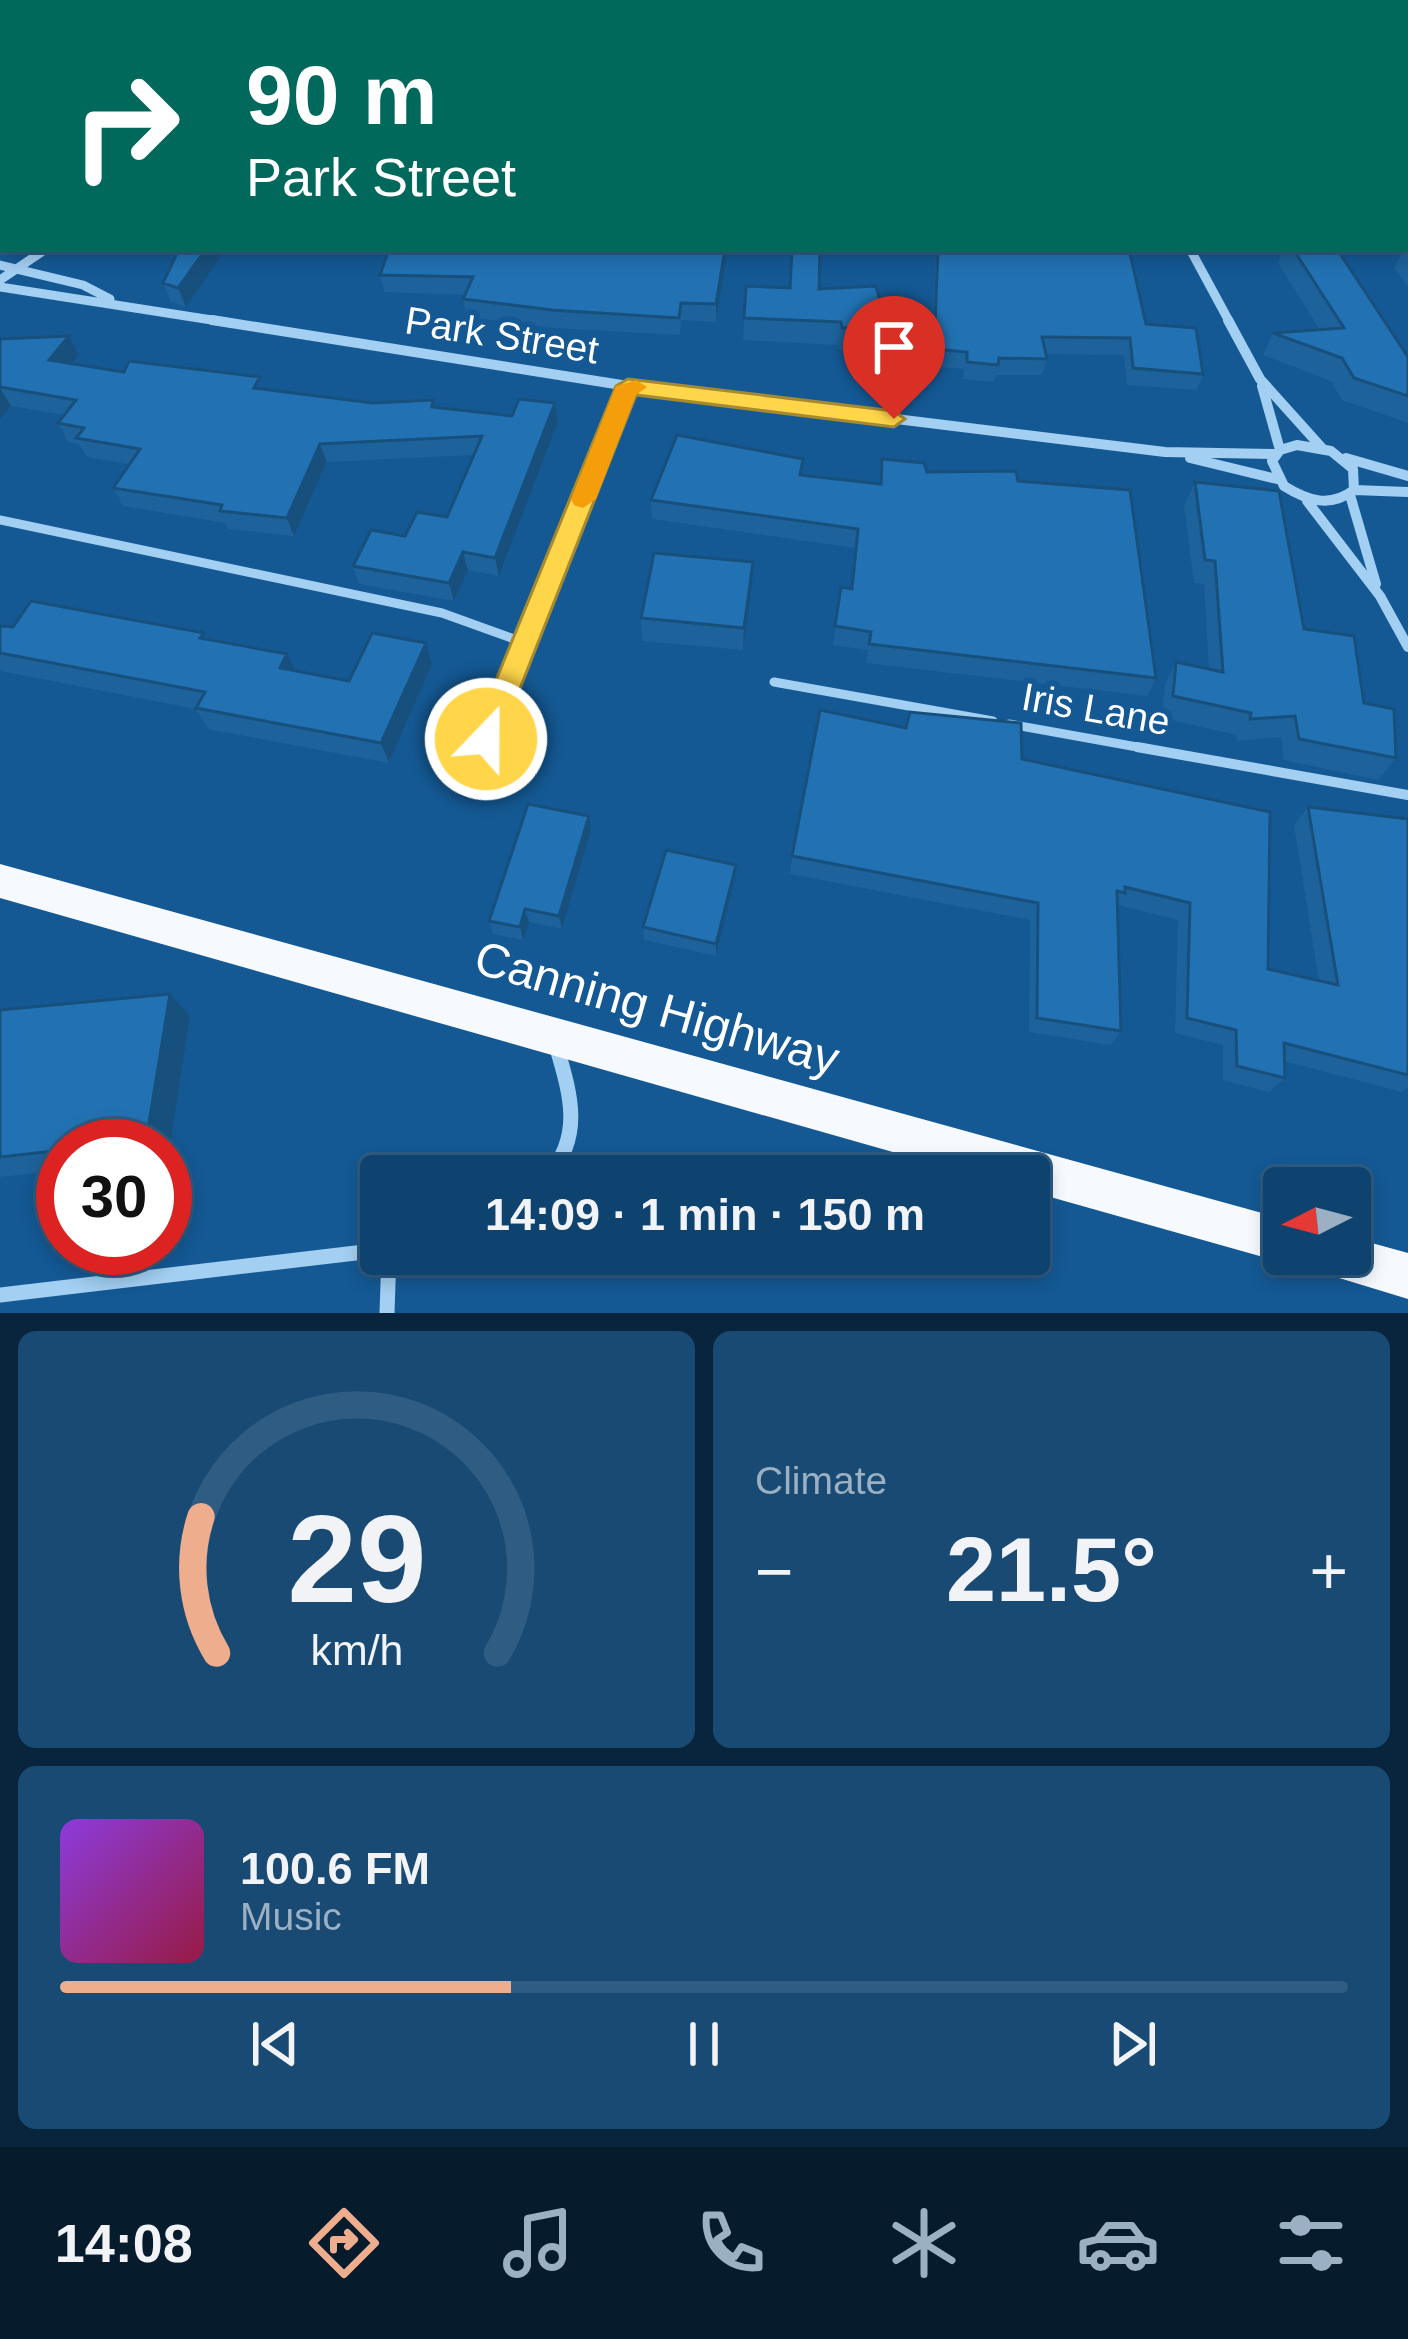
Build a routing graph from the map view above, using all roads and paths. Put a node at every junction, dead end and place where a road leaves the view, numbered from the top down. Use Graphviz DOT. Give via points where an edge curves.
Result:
graph roads {
  1 [pos="42,252"];
  2 [pos="1192,252"];
  3 [pos="0,265"];
  4 [pos="16,269"];
  5 [pos="0,283"];
  6 [pos="117,302"];
  7 [pos="1260,379"];
  8 [pos="628,386"];
  9 [pos="1322,448"];
  10 [pos="1165,452"];
  11 [pos="1278,452"];
  12 [pos="1340,456"];
  13 [pos="1408,476"];
  14 [pos="1277,479"];
  15 [pos="1408,492"];
  16 [pos="1352,493"];
  17 [pos="1303,498"];
  18 [pos="0,520"];
  19 [pos="1380,596"];
  20 [pos="525,643"];
  21 [pos="1408,647"];
  22 [pos="774,682"];
  23 [pos="486,739"];
  24 [pos="1408,795"];
  25 [pos="0,881"];
  26 [pos="553,1034"];
  27 [pos="568,1155"];
  28 [pos="1263,1235"];
  29 [pos="360,1255"];
  30 [pos="1371,1266"];
  31 [pos="386,1275"];
  32 [pos="1408,1276"];
  33 [pos="0,1295"];
  34 [pos="387,1313"];
  1 -- 4 [label="street"];
  2 -- 7 [label="street"];
  3 -- 4 [label="street, Park Street"];
  4 -- 5 [label="street"];
  4 -- 6 [label="street, Park Street"];
  5 -- 6 [label="street, Park Street"];
  6 -- 8 [label="street, Park Street"];
  7 -- 9 [label="street"];
  7 -- 11 [label="street"];
  8 -- 10 [label="street, Park Street"];
  8 -- 20 [label="street"];
  9 -- 11 [label="street"];
  9 -- 12 [label="street"];
  10 -- 11 [label="street, Park Street"];
  10 -- 14 [label="street, Park Street"];
  11 -- 14 [label="street"];
  12 -- 13 [label="street"];
  12 -- 16 [label="street" via="1353,469"];
  14 -- 17 [label="street"];
  15 -- 16 [label="street"];
  16 -- 17 [label="street" via="1330,502"];
  16 -- 19 [label="street"];
  17 -- 19 [label="street"];
  18 -- 20 [label="lane" via="442,613"];
  19 -- 21 [label="street"];
  20 -- 23 [label="street"];
  22 -- 24 [label="lane, Iris Lane"];
  25 -- 26 [label="highway, Canning Highway"];
  26 -- 27 [label="street" via="575,1132"];
  26 -- 28 [label="highway, Canning Highway"];
  29 -- 33 [label="street"];
  30 -- 32 [label="highway"];
  31 -- 34 [label="street"];
}
